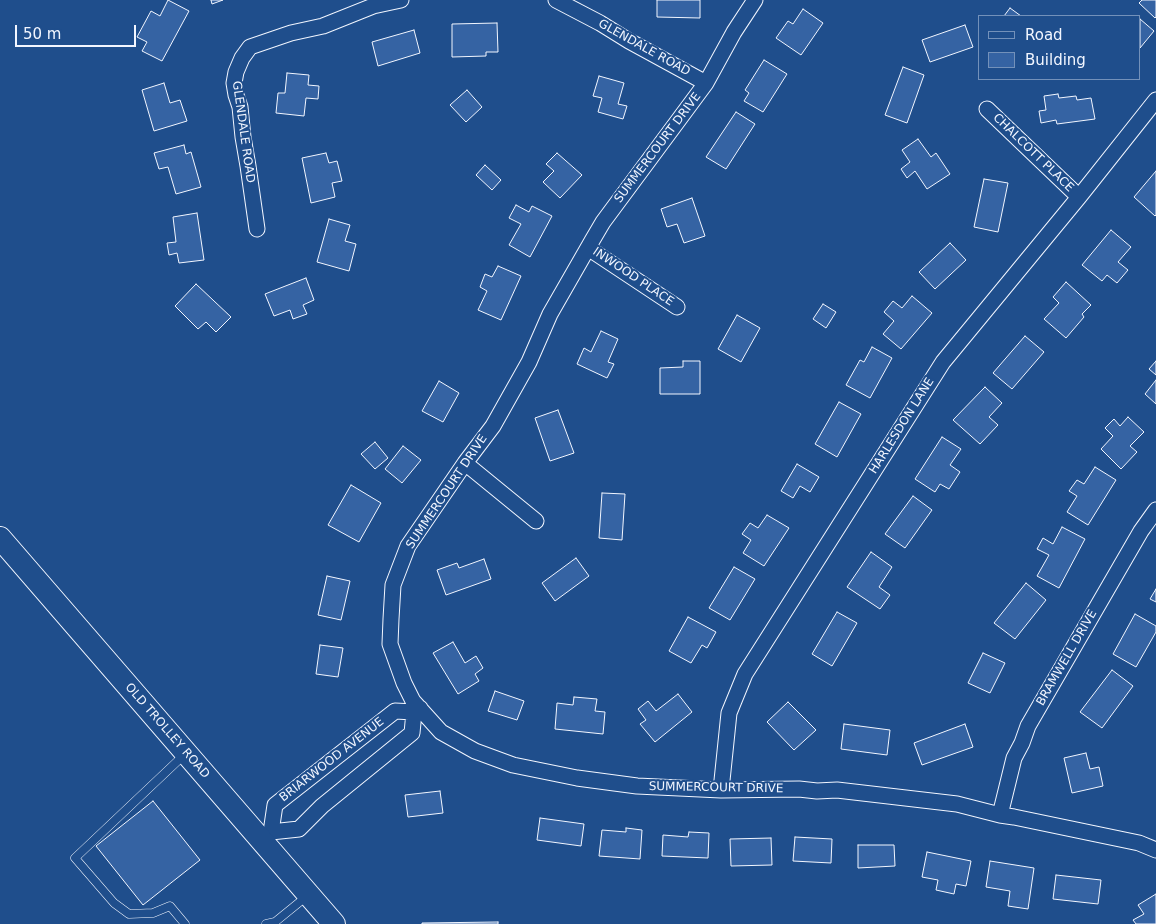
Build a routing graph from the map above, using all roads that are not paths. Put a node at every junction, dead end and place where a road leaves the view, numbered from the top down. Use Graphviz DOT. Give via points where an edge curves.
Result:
graph roads {
  1 [pos="401,0"];
  2 [pos="556,0"];
  3 [pos="754,0"];
  4 [pos="706,83"];
  5 [pos="1156,100"];
  6 [pos="986,109"];
  7 [pos="1079,197"];
  8 [pos="257,229"];
  9 [pos="588,248"];
  10 [pos="677,307"];
  11 [pos="464,463"];
  12 [pos="1156,510"];
  13 [pos="536,521"];
  14 [pos="0,538"];
  15 [pos="417,710"];
  16 [pos="186,753"];
  17 [pos="721,790"];
  18 [pos="1000,815"];
  19 [pos="266,836"];
  20 [pos="1156,850"];
  21 [pos="308,894"];
  22 [pos="185,924"];
  23 [pos="266,924"];
  24 [pos="334,924"];
  1 -- 8 [label="street, GLENDALE ROAD" via="373,6 323,26 250,47 242,58 234,83"];
  2 -- 4 [label="street, GLENDALE ROAD"];
  3 -- 4 [label="street, SUMMERCOURT DRIVE"];
  4 -- 9 [label="street, SUMMERCOURT DRIVE" via="603,222"];
  5 -- 7 [label="street, HARLESDON LANE"];
  6 -- 7 [label="street, CHALCOTT PLACE"];
  7 -- 17 [label="street, HARLESDON LANE" via="943,362 745,674 728,713"];
  9 -- 10 [label="street, INWOOD PLACE"];
  9 -- 11 [label="street, SUMMERCOURT DRIVE" via="493,426"];
  11 -- 13 [label="street"];
  11 -- 15 [label="street, SUMMERCOURT DRIVE" via="408,546 393,585 390,644"];
  12 -- 18 [label="street, BRAMWELL DRIVE" via="1028,726 1014,758"];
  14 -- 16 [label="main road, OLD TROLLEY ROAD"];
  15 -- 17 [label="street, SUMMERCOURT DRIVE" via="441,732 475,751 513,765 637,786"];
  15 -- 19 [label="street" via="412,733 322,806 299,829"];
  15 -- 19 [label="street, BRIARWOOD AVENUE" via="395,711 275,805"];
  16 -- 19 [label="main road, OLD TROLLEY ROAD"];
  16 -- 22 [label="lane" via="75,858 129,914 153,913 170,906"];
  17 -- 18 [label="street, SUMMERCOURT DRIVE" via="837,790 956,804"];
  18 -- 20 [label="street, SUMMERCOURT DRIVE" via="1139,843"];
  19 -- 21 [label="main road, OLD TROLLEY ROAD"];
  21 -- 23 [label="lane" via="275,922"];
  21 -- 24 [label="main road, OLD TROLLEY ROAD"];
}
